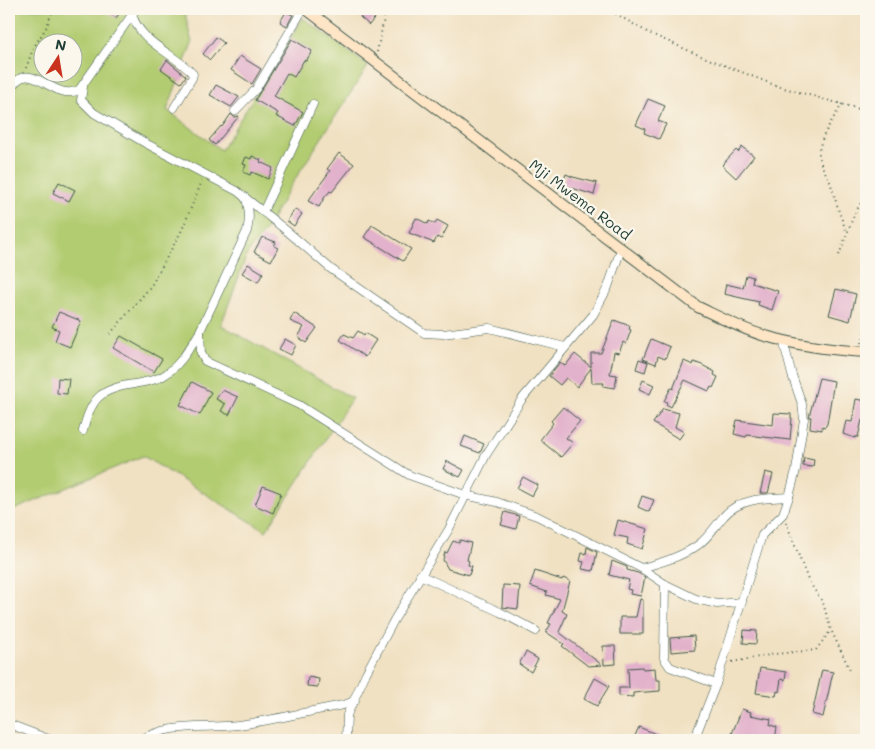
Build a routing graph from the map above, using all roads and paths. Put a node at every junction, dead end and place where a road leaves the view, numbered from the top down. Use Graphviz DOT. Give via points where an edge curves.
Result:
graph roads {
  1 [pos="52,9"];
  2 [pos="304,9"];
  3 [pos="386,9"];
  4 [pos="607,9"];
  5 [pos="134,11"];
  6 [pos="374,62"];
  7 [pos="24,76"];
  8 [pos="83,87"];
  9 [pos="9,91"];
  10 [pos="313,104"];
  11 [pos="842,104"];
  12 [pos="174,108"];
  13 [pos="235,111"];
  14 [pos="866,111"];
  15 [pos="204,174"];
  16 [pos="866,181"];
  17 [pos="245,198"];
  18 [pos="866,201"];
  19 [pos="861,203"];
  20 [pos="263,212"];
  21 [pos="847,232"];
  22 [pos="621,249"];
  23 [pos="839,255"];
  24 [pos="866,329"];
  25 [pos="200,332"];
  26 [pos="110,334"];
  27 [pos="783,340"];
  28 [pos="565,347"];
  29 [pos="862,352"];
  30 [pos="83,431"];
  31 [pos="466,495"];
  32 [pos="789,497"];
  33 [pos="783,514"];
  34 [pos="641,568"];
  35 [pos="420,575"];
  36 [pos="666,584"];
  37 [pos="742,602"];
  38 [pos="831,630"];
  39 [pos="536,631"];
  40 [pos="723,664"];
  41 [pos="850,670"];
  42 [pos="716,684"];
  43 [pos="355,701"];
  44 [pos="9,724"];
  45 [pos="50,740"];
  46 [pos="140,740"];
  47 [pos="346,740"];
  48 [pos="694,740"];
  1 -- 7 [label="path"];
  2 -- 6 [label="main road, Mji Mwema Road"];
  2 -- 13 [label="street" via="256,89"];
  3 -- 6 [label="path"];
  4 -- 11 [label="path" via="649,33 701,56 777,86"];
  5 -- 8 [label="street"];
  5 -- 12 [label="street" via="134,22 142,34 192,74"];
  6 -- 22 [label="main road, Mji Mwema Road"];
  7 -- 8 [label="street" via="70,93"];
  7 -- 9 [label="street"];
  8 -- 15 [label="street" via="82,100 94,113"];
  10 -- 20 [label="street"];
  11 -- 14 [label="path"];
  11 -- 21 [label="path" via="819,152"];
  15 -- 17 [label="street"];
  15 -- 26 [label="path" via="182,230 151,286"];
  16 -- 19 [label="path"];
  17 -- 20 [label="street"];
  17 -- 25 [label="street" via="250,213 247,231"];
  18 -- 19 [label="path"];
  19 -- 21 [label="path"];
  20 -- 28 [label="street" via="331,269 424,333 489,328"];
  21 -- 23 [label="path"];
  22 -- 27 [label="main road, Mji Mwema Road" via="698,306 732,323"];
  22 -- 28 [label="street" via="602,300"];
  24 -- 29 [label="path"];
  25 -- 30 [label="street" via="180,361 164,375 150,382 107,390 98,397 87,413"];
  25 -- 31 [label="street" via="200,353 205,361 299,405 409,475"];
  27 -- 29 [label="main road, Mji Mwema Road"];
  27 -- 32 [label="street" via="804,418"];
  28 -- 31 [label="street" via="522,399"];
  31 -- 34 [label="street" via="537,516"];
  31 -- 35 [label="street"];
  32 -- 33 [label="street"];
  32 -- 34 [label="street" via="762,499 736,507 725,514 698,546 666,562"];
  33 -- 37 [label="street" via="762,535"];
  33 -- 38 [label="path" via="808,580 823,602"];
  34 -- 36 [label="street"];
  35 -- 39 [label="street"];
  35 -- 43 [label="street" via="377,651"];
  36 -- 37 [label="street" via="706,602"];
  36 -- 42 [label="street" via="664,658 670,667"];
  37 -- 40 [label="street"];
  38 -- 40 [label="path" via="816,650"];
  38 -- 41 [label="path"];
  40 -- 42 [label="street"];
  42 -- 48 [label="street"];
  43 -- 46 [label="street" via="244,724 173,728"];
  43 -- 47 [label="street" via="348,715"];
  44 -- 45 [label="street"];
}
